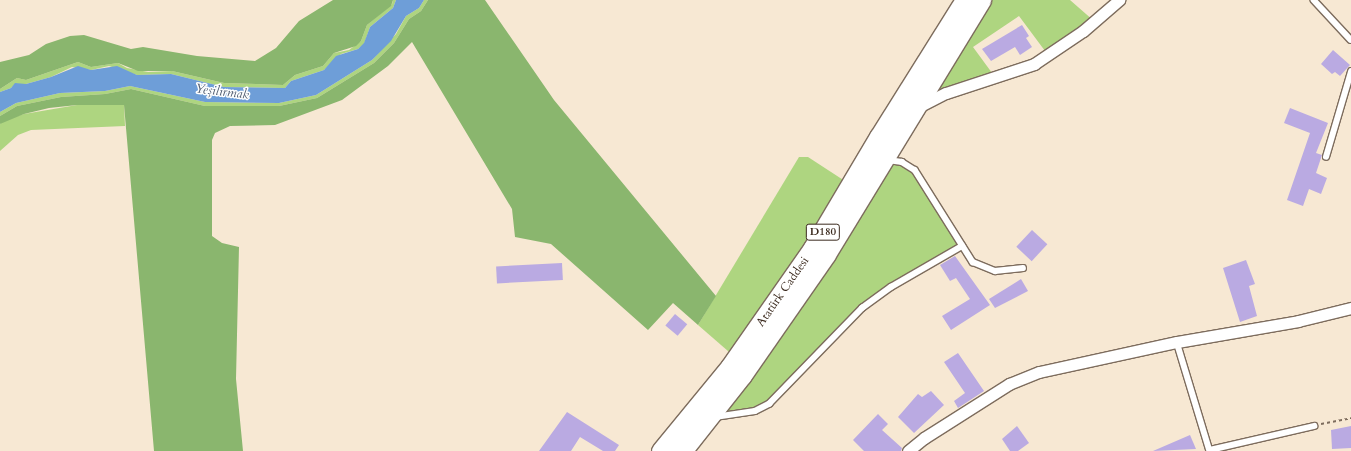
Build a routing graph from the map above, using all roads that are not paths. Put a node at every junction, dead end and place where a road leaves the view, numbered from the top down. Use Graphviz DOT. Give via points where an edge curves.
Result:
graph roads {
  1 [pos="965,0"];
  2 [pos="981,0"];
  3 [pos="1119,0"];
  4 [pos="1314,0"];
  5 [pos="1351,40"];
  6 [pos="1351,72"];
  7 [pos="912,110"];
  8 [pos="1326,157"];
  9 [pos="882,160"];
  10 [pos="962,246"];
  11 [pos="1023,268"];
  12 [pos="1351,308"];
  13 [pos="1177,342"];
  14 [pos="710,417"];
  15 [pos="1314,426"];
  16 [pos="1210,450"];
  17 [pos="661,451"];
  18 [pos="682,451"];
  19 [pos="908,451"];
  1 -- 17 [label="highway, Atatürk Caddesi / D180" via="879,137 814,248 730,367"];
  2 -- 7 [label="highway, Atatürk Caddesi / D180"];
  3 -- 7 [label="street" via="1083,31 1034,64 946,93"];
  4 -- 5 [label="lane"];
  6 -- 8 [label="lane"];
  7 -- 9 [label="highway, Atatürk Caddesi / D180"];
  9 -- 10 [label="lane" via="902,162 915,170"];
  9 -- 14 [label="highway, Atatürk Caddesi / D180" via="826,254"];
  10 -- 11 [label="lane" via="973,262 981,267 1004,271"];
  10 -- 14 [label="lane" via="891,287 862,308 769,404 755,411"];
  12 -- 13 [label="street" via="1298,321"];
  13 -- 16 [label="lane"];
  13 -- 19 [label="street" via="1022,377 924,438"];
  14 -- 18 [label="highway, Atatürk Caddesi / D180"];
  15 -- 16 [label="lane"];
}
